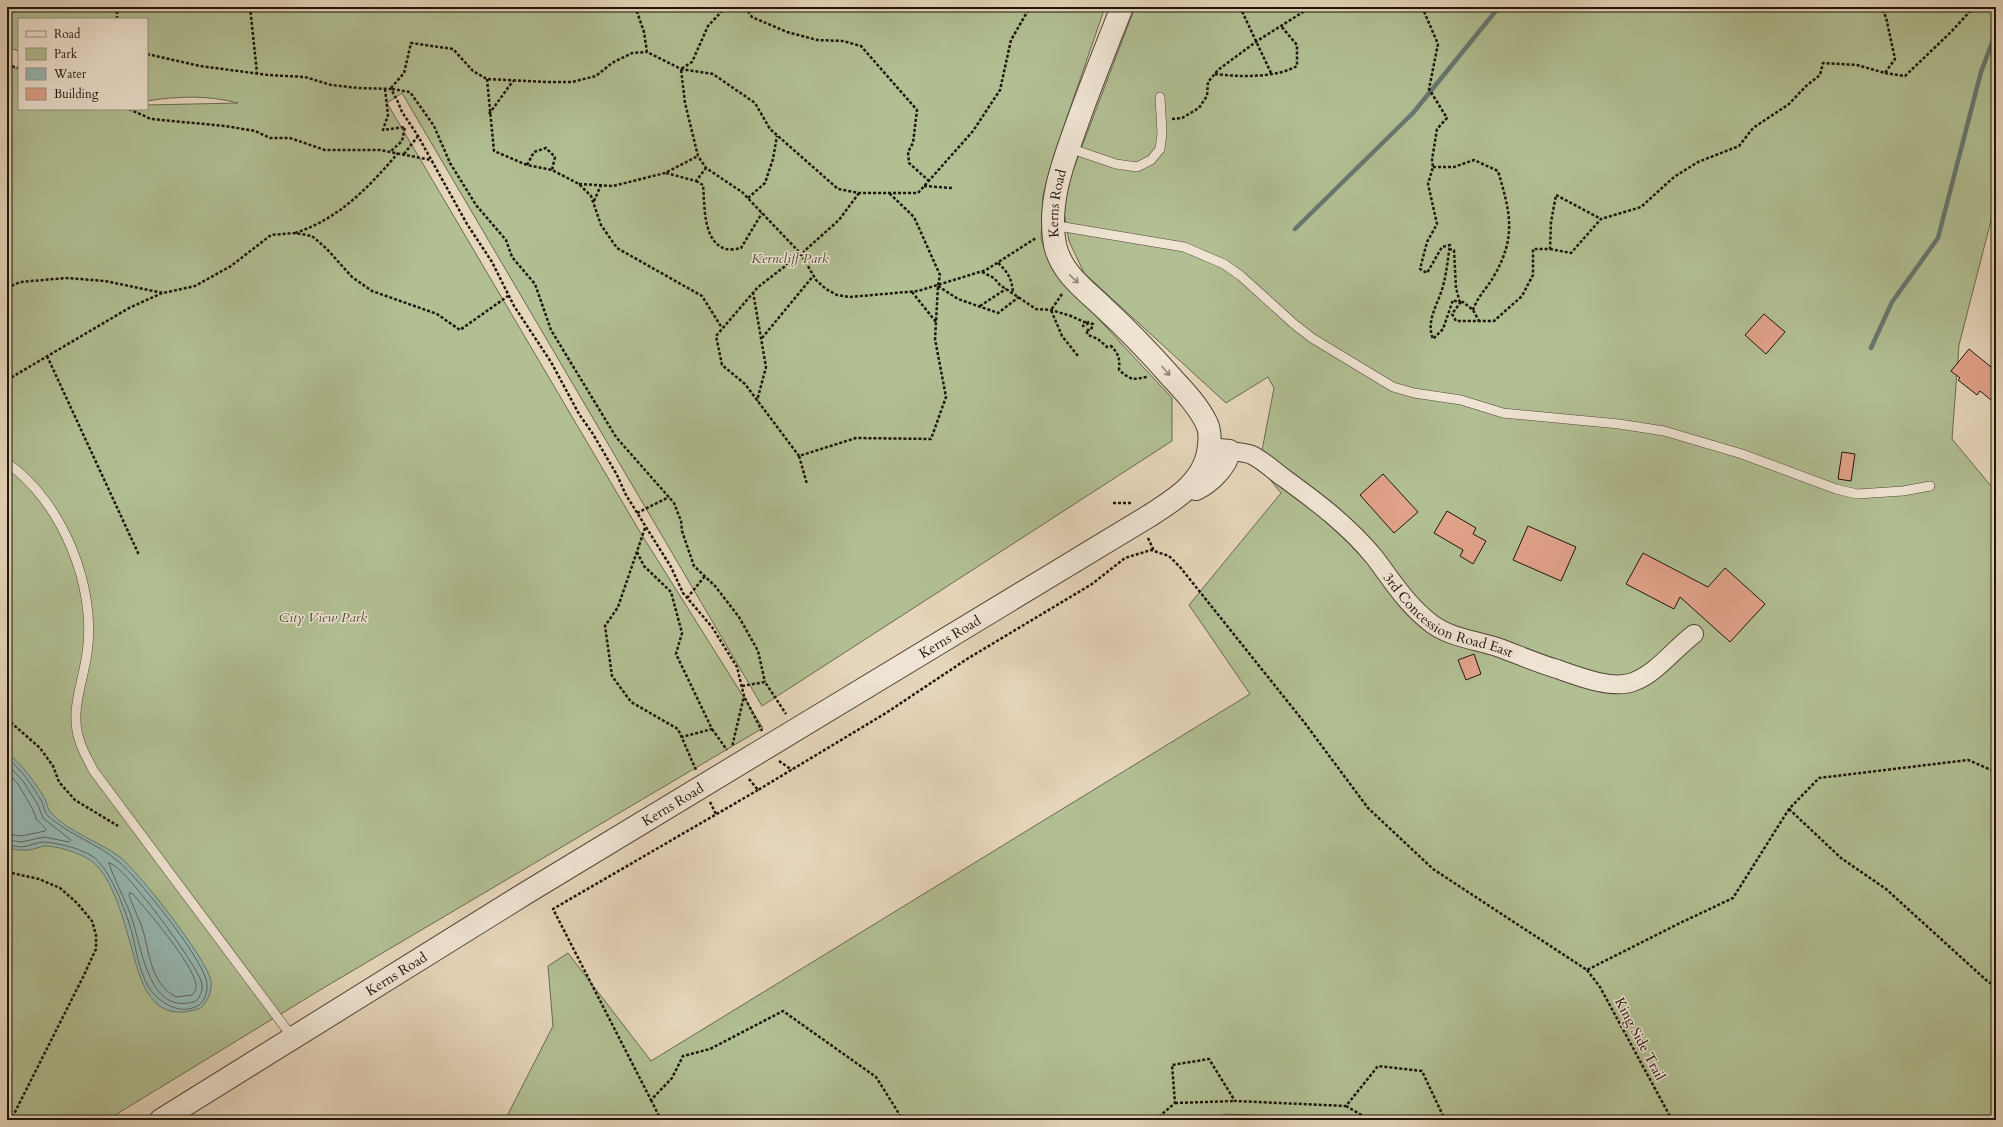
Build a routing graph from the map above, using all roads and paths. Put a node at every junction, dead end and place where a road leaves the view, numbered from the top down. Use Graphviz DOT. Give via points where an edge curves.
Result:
graph roads {
  1 [pos="117,7"];
  2 [pos="250,7"];
  3 [pos="634,7"];
  4 [pos="732,7"];
  5 [pos="745,7"];
  6 [pos="1030,7"];
  7 [pos="1122,7"];
  8 [pos="1240,7"];
  9 [pos="1307,7"];
  10 [pos="1422,7"];
  11 [pos="1880,7"];
  12 [pos="1919,7"];
  13 [pos="1933,7"];
  14 [pos="1974,7"];
  15 [pos="117,18"];
  16 [pos="1281,26"];
  17 [pos="1257,40"];
  18 [pos="647,52"];
  19 [pos="7,65"];
  20 [pos="18,68"];
  21 [pos="681,69"];
  22 [pos="257,73"];
  23 [pos="1271,73"];
  24 [pos="1885,73"];
  25 [pos="1215,74"];
  26 [pos="487,79"];
  27 [pos="513,81"];
  28 [pos="385,89"];
  29 [pos="1160,97"];
  30 [pos="131,110"];
  31 [pos="489,114"];
  32 [pos="1161,120"];
  33 [pos="418,136"];
  34 [pos="777,136"];
  35 [pos="1068,148"];
  36 [pos="390,152"];
  37 [pos="398,153"];
  38 [pos="403,155"];
  39 [pos="698,156"];
  40 [pos="431,160"];
  41 [pos="527,164"];
  42 [pos="1434,167"];
  43 [pos="706,168"];
  44 [pos="552,170"];
  45 [pos="665,173"];
  46 [pos="696,181"];
  47 [pos="928,181"];
  48 [pos="579,184"];
  49 [pos="601,185"];
  50 [pos="923,186"];
  51 [pos="952,188"];
  52 [pos="888,192"];
  53 [pos="859,193"];
  54 [pos="748,198"];
  55 [pos="594,202"];
  56 [pos="762,213"];
  57 [pos="1601,219"];
  58 [pos="1052,226"];
  59 [pos="295,233"];
  60 [pos="1449,249"];
  61 [pos="1550,249"];
  62 [pos="801,254"];
  63 [pos="998,263"];
  64 [pos="981,271"];
  65 [pos="814,276"];
  66 [pos="938,286"];
  67 [pos="7,288"];
  68 [pos="1006,289"];
  69 [pos="753,292"];
  70 [pos="912,292"];
  71 [pos="1013,292"];
  72 [pos="163,293"];
  73 [pos="508,296"];
  74 [pos="1019,297"];
  75 [pos="1460,303"];
  76 [pos="979,306"];
  77 [pos="1051,310"];
  78 [pos="1473,310"];
  79 [pos="1479,321"];
  80 [pos="936,322"];
  81 [pos="722,328"];
  82 [pos="761,339"];
  83 [pos="47,356"];
  84 [pos="1078,356"];
  85 [pos="7,380"];
  86 [pos="1136,380"];
  87 [pos="757,401"];
  88 [pos="1219,450"];
  89 [pos="799,456"];
  90 [pos="7,463"];
  91 [pos="807,484"];
  92 [pos="1930,486"];
  93 [pos="669,497"];
  94 [pos="637,513"];
  95 [pos="12,527"];
  96 [pos="645,527"];
  97 [pos="7,531"];
  98 [pos="637,551"];
  99 [pos="139,554"];
  100 [pos="705,576"];
  101 [pos="687,598"];
  102 [pos="1694,634"];
  103 [pos="765,682"];
  104 [pos="742,686"];
  105 [pos="744,696"];
  106 [pos="7,719"];
  107 [pos="790,719"];
  108 [pos="712,729"];
  109 [pos="763,733"];
  110 [pos="682,737"];
  111 [pos="730,755"];
  112 [pos="704,787"];
  113 [pos="758,790"];
  114 [pos="1788,809"];
  115 [pos="716,814"];
  116 [pos="141,834"];
  117 [pos="7,872"];
  118 [pos="1588,970"];
  119 [pos="1996,987"];
  120 [pos="293,1038"];
  121 [pos="651,1100"];
  122 [pos="1235,1101"];
  123 [pos="1175,1103"];
  124 [pos="1346,1106"];
  125 [pos="11,1120"];
  126 [pos="161,1120"];
  127 [pos="661,1120"];
  128 [pos="902,1120"];
  129 [pos="1156,1120"];
  130 [pos="1370,1120"];
  131 [pos="1445,1120"];
  132 [pos="1672,1120"];
  1 -- 15 [label="path"];
  2 -- 22 [label="path"];
  3 -- 18 [label="path" via="644,32"];
  4 -- 21 [label="path" via="723,10 708,26 692,62"];
  5 -- 47 [label="path" via="752,17 787,32 817,40 843,41 861,46 917,110 913,143 908,152 909,163"];
  6 -- 47 [label="path" via="1011,40 1000,90 973,131"];
  7 -- 35 [label="street, Kerns Road"];
  8 -- 17 [label="path"];
  9 -- 16 [label="path" via="1304,12"];
  10 -- 42 [label="path" via="1438,44 1429,89 1446,118 1437,128 1432,160"];
  11 -- 24 [label="path" via="1886,17 1895,59"];
  12 -- 13 [label="path"];
  14 -- 24 [label="path" via="1905,76"];
  16 -- 17 [label="path"];
  16 -- 23 [label="path" via="1297,46 1297,66 1288,71"];
  17 -- 23 [label="path"];
  17 -- 25 [label="path"];
  18 -- 21 [label="path"];
  18 -- 27 [label="path" via="632,53 612,63 596,76 572,82"];
  19 -- 20 [label="path"];
  21 -- 34 [label="path" via="713,74 755,103 770,130"];
  21 -- 39 [label="path" via="685,103"];
  23 -- 25 [label="path" via="1235,77"];
  24 -- 57 [label="path" via="1857,65 1823,63 1820,75 1789,104 1753,128 1739,146 1698,162 1674,176 1641,207"];
  25 -- 32 [label="path" via="1208,82 1207,96 1199,108 1182,118"];
  26 -- 27 [label="path"];
  26 -- 31 [label="path"];
  26 -- 93 [label="path" via="473,71 453,49 412,43 404,73 391,89 410,92 434,126 450,163 476,205 506,240 512,257 535,284 551,330 616,437"];
  27 -- 31 [label="path"];
  28 -- 36 [label="path" via="388,114 383,130 405,127 402,141"];
  29 -- 32 [label="lane"];
  30 -- 36 [label="path" via="151,119 255,131 270,138 290,138 325,150"];
  31 -- 41 [label="path" via="494,151"];
  32 -- 35 [label="lane" via="1160,149 1151,160 1138,166 1116,164"];
  33 -- 38 [label="path"];
  34 -- 53 [label="path" via="838,189"];
  34 -- 54 [label="path" via="765,183"];
  35 -- 58 [label="street, Kerns Road" via="1058,177"];
  36 -- 37 [label="path"];
  37 -- 38 [label="path"];
  37 -- 59 [label="path" via="370,185 337,214 311,228"];
  38 -- 40 [label="path"];
  39 -- 43 [label="path"];
  39 -- 45 [label="path"];
  41 -- 44 [label="path"];
  41 -- 44 [label="path" via="534,152 546,148 556,157"];
  42 -- 60 [label="path" via="1428,184 1437,224 1427,242 1420,269 1427,273 1442,247 1450,245"];
  42 -- 78 [label="path" via="1454,167 1474,160 1498,171 1509,207 1510,239 1494,276 1478,296"];
  43 -- 46 [label="path"];
  43 -- 54 [label="path"];
  44 -- 48 [label="path"];
  45 -- 46 [label="path"];
  45 -- 49 [label="path" via="613,186"];
  46 -- 56 [label="path" via="703,185 707,226 714,241 726,249 741,248"];
  47 -- 50 [label="path"];
  48 -- 49 [label="path"];
  48 -- 55 [label="path"];
  49 -- 55 [label="path"];
  50 -- 51 [label="path"];
  50 -- 52 [label="path" via="918,193"];
  52 -- 53 [label="path"];
  52 -- 66 [label="path" via="914,216 940,275"];
  53 -- 62 [label="path" via="840,220"];
  54 -- 56 [label="path"];
  55 -- 81 [label="path" via="601,225 617,248 702,296"];
  56 -- 62 [label="path"];
  57 -- 61 [label="path" via="1571,254"];
  57 -- 61 [label="path" via="1556,195"];
  58 -- 63 [label="path"];
  58 -- 88 [label="street, Kerns Road, one-way" via="1060,260 1070,276 1143,344 1178,384 1202,415"];
  58 -- 92 [label="lane" via="1184,248 1224,264 1312,338 1393,388 1461,400 1509,414 1619,424 1664,431 1742,454 1836,489 1857,494 1903,491"];
  59 -- 72 [label="path" via="271,235 231,266 195,286"];
  59 -- 73 [label="path" via="312,236 352,277 372,290 437,314 460,330"];
  60 -- 75 [label="path" via="1454,250 1456,288"];
  60 -- 75 [label="path" via="1445,280 1433,311 1430,330 1433,339 1442,329 1453,300"];
  61 -- 79 [label="path" via="1533,249 1533,275 1522,296 1494,322"];
  62 -- 65 [label="path"];
  62 -- 69 [label="path"];
  63 -- 64 [label="path"];
  63 -- 71 [label="path" via="1012,280"];
  64 -- 66 [label="path"];
  64 -- 68 [label="path"];
  65 -- 70 [label="path" via="826,289 850,297"];
  65 -- 82 [label="path"];
  66 -- 70 [label="path"];
  66 -- 76 [label="path" via="958,299"];
  66 -- 80 [label="path"];
  67 -- 72 [label="path" via="20,282 66,278 105,281"];
  68 -- 71 [label="path"];
  68 -- 76 [label="path"];
  69 -- 81 [label="path"];
  69 -- 82 [label="path"];
  70 -- 80 [label="path"];
  71 -- 74 [label="path"];
  72 -- 83 [label="path" via="129,308"];
  74 -- 76 [label="path" via="998,313"];
  74 -- 77 [label="path" via="1036,309"];
  75 -- 78 [label="path" via="1463,302"];
  75 -- 79 [label="path" via="1452,314 1456,321"];
  77 -- 84 [label="path" via="1062,336"];
  77 -- 86 [label="path" via="1088,322 1083,326 1093,324 1091,330 1086,330 1088,335 1106,346 1111,346 1118,354 1119,370 1128,378"];
  78 -- 79 [label="path"];
  80 -- 89 [label="path" via="935,339 946,397 930,439 856,438"];
  81 -- 87 [label="path" via="716,336 722,365 745,384"];
  82 -- 87 [label="path" via="766,367"];
  83 -- 85 [label="path"];
  83 -- 99 [label="path"];
  87 -- 89 [label="path"];
  88 -- 102 [label="street, 3rd Concession Road East" via="1253,456 1328,512 1365,548 1417,611 1433,624 1452,634 1497,647 1588,680 1611,684 1631,683 1650,674"];
  88 -- 112 [label="street, Kerns Road" via="1185,491 1149,516"];
  89 -- 91 [label="path"];
  90 -- 116 [label="lane" via="22,473 42,497 65,533 81,574 88,618 88,652 75,711 79,742 93,770"];
  93 -- 94 [label="path"];
  93 -- 100 [label="path" via="681,521 694,566"];
  95 -- 97 [label="path"];
  96 -- 98 [label="path"];
  98 -- 108 [label="path" via="644,566 671,592 682,633 676,654"];
  98 -- 110 [label="path" via="618,607 605,626 612,676 631,702 678,729"];
  100 -- 101 [label="path"];
  100 -- 103 [label="path" via="716,586 739,617 758,651"];
  103 -- 104 [label="path"];
  103 -- 107 [label="path"];
  105 -- 109 [label="path"];
  106 -- 116 [label="path" via="40,748 53,766 59,782 75,800 123,828"];
  108 -- 110 [label="path"];
  108 -- 111 [label="path"];
  110 -- 112 [label="path"];
  112 -- 115 [label="path"];
  112 -- 120 [label="street, Kerns Road" via="519,897"];
  113 -- 115 [label="path"];
  114 -- 119 [label="path" via="1841,858 1886,889"];
  115 -- 121 [label="path" via="553,909"];
  116 -- 120 [label="lane"];
  117 -- 125 [label="path" via="38,879 60,888 92,921 96,935 96,949"];
  118 -- 132 [label="path, King Side Trail" via="1600,987"];
  120 -- 126 [label="street, Kerns Road"];
  121 -- 127 [label="path"];
  121 -- 128 [label="path" via="672,1078 683,1056 710,1049 783,1011 876,1077"];
  122 -- 123 [label="path"];
  122 -- 123 [label="path" via="1209,1059 1172,1066"];
  122 -- 124 [label="path"];
  123 -- 129 [label="path"];
  124 -- 130 [label="path"];
  124 -- 131 [label="path" via="1378,1066 1422,1071"];
}
